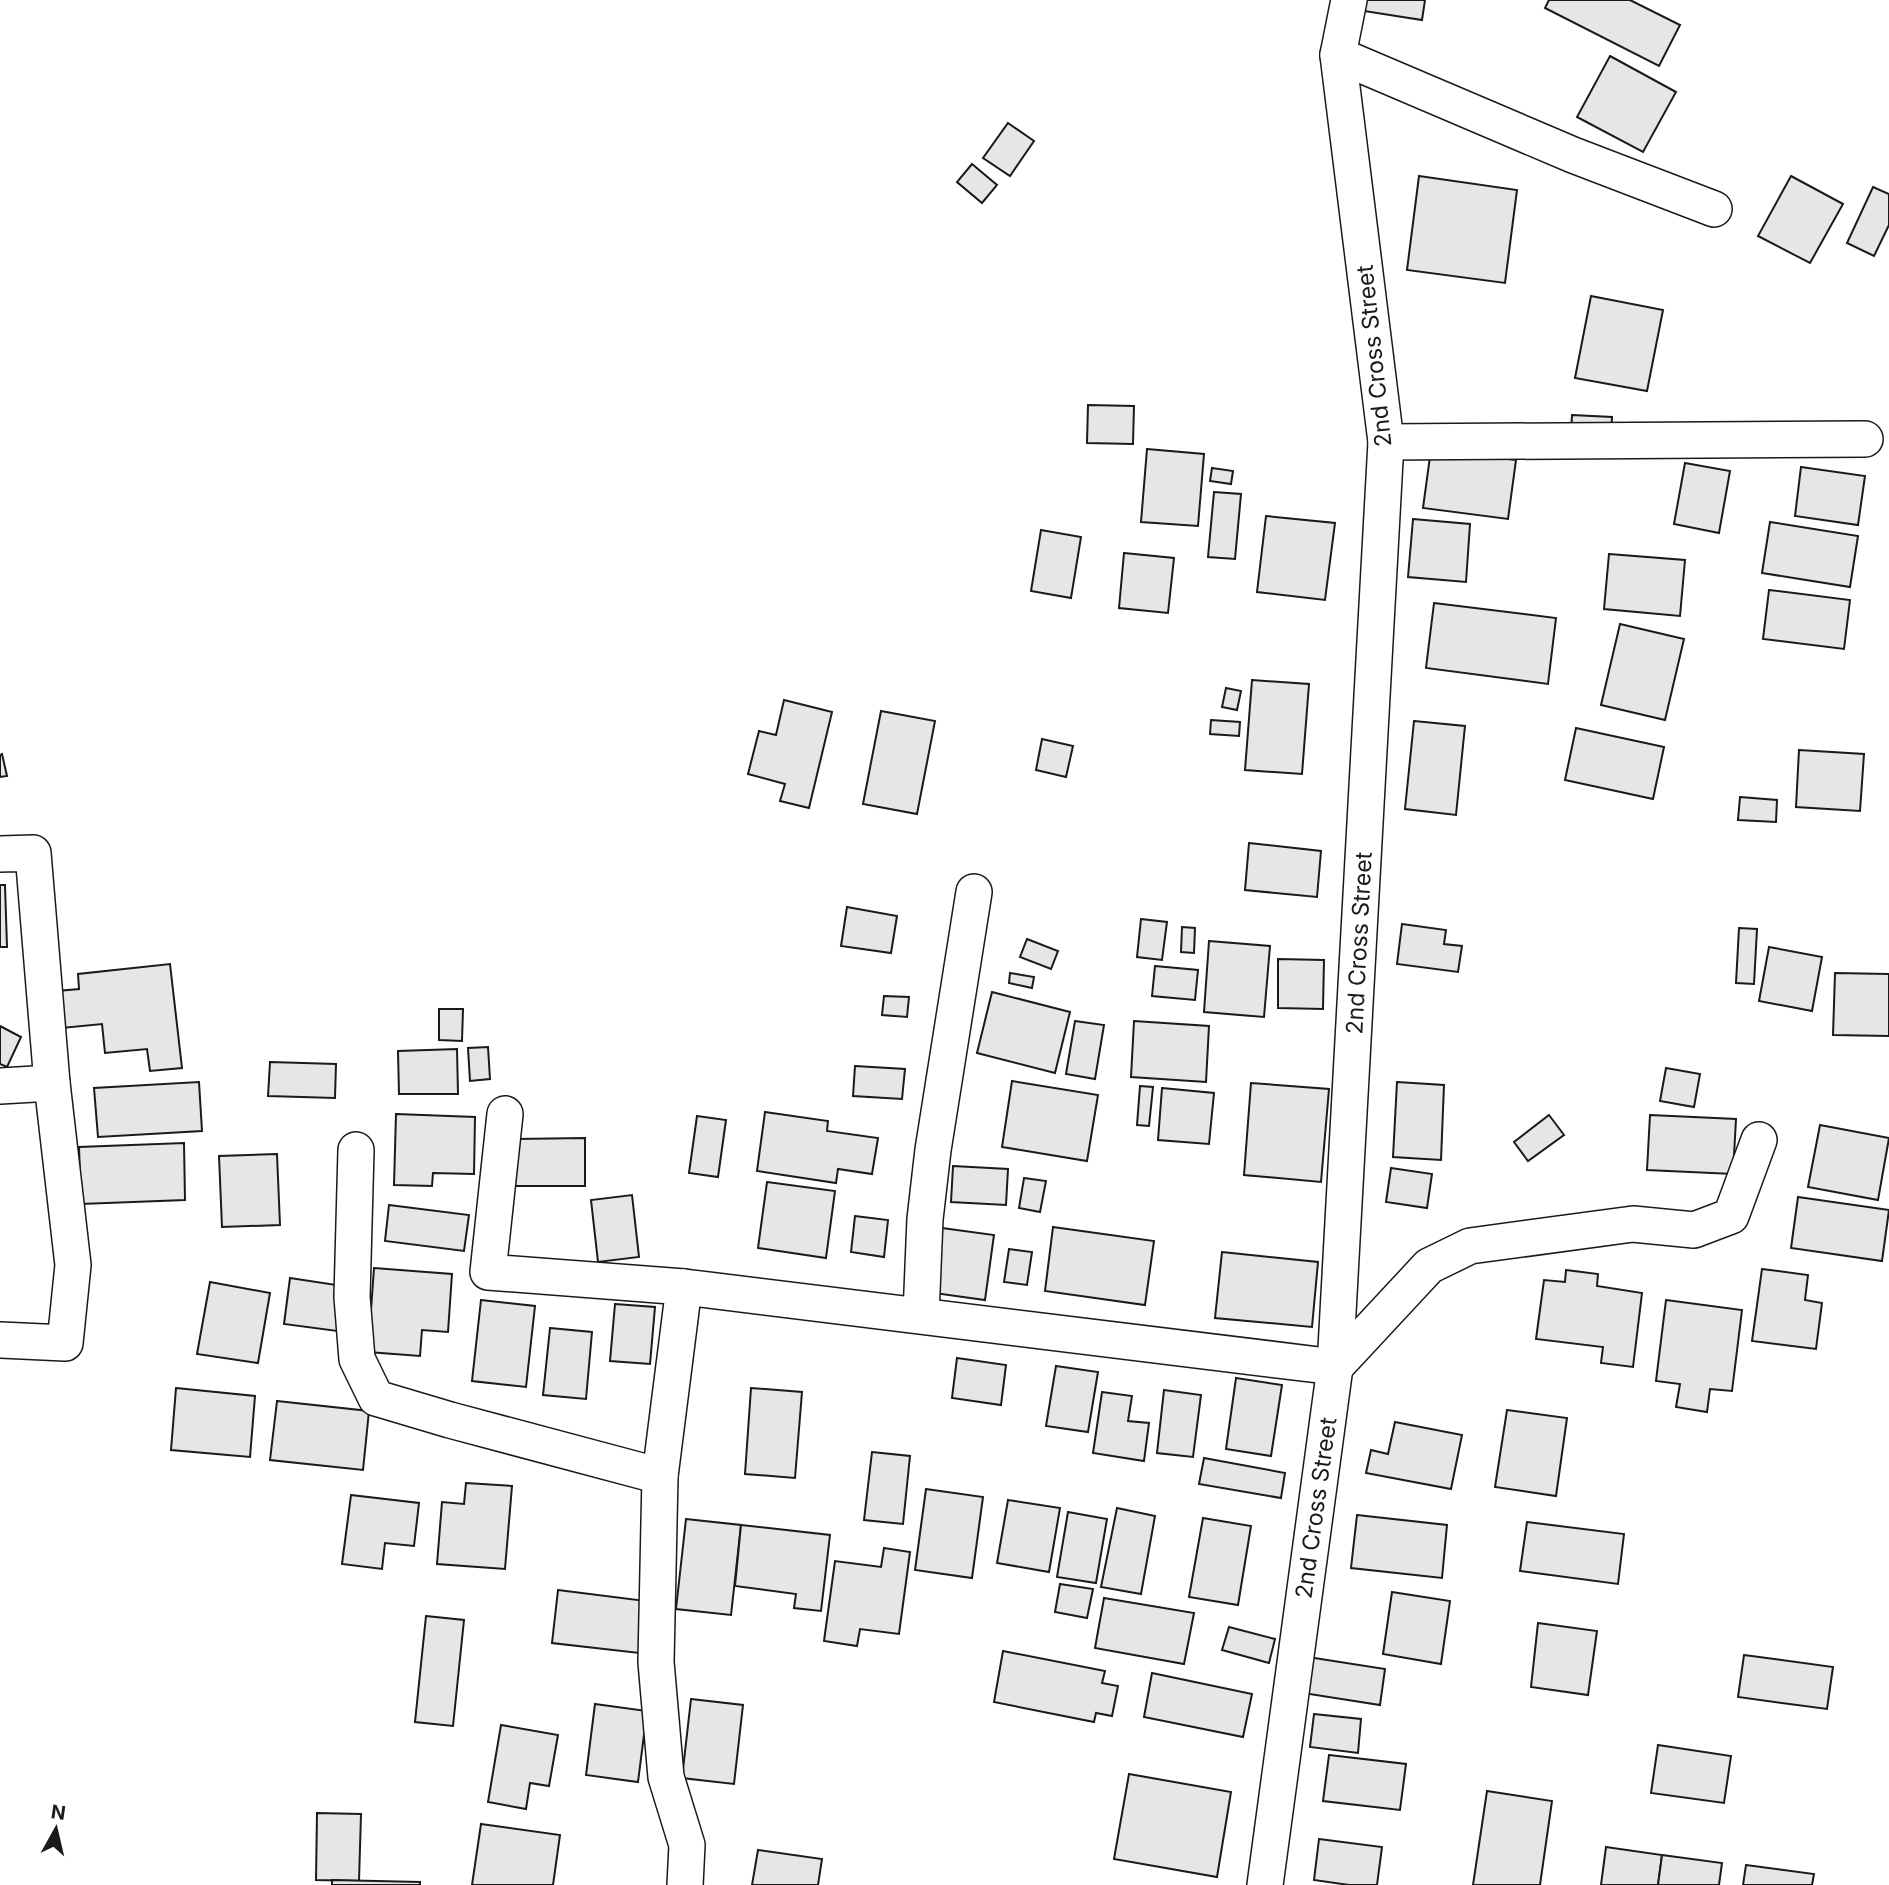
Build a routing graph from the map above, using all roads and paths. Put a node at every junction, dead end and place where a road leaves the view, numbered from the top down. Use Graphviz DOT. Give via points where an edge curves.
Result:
graph roads {
  1 [pos="1349,0"];
  2 [pos="1338,55"];
  3 [pos="1714,209"];
  4 [pos="1865,439"];
  5 [pos="1386,442"];
  6 [pos="0,854"];
  7 [pos="974,892"];
  8 [pos="52,1083"];
  9 [pos="0,1086"];
  10 [pos="505,1114"];
  11 [pos="1759,1140"];
  12 [pos="356,1150"];
  13 [pos="684,1287"];
  14 [pos="920,1315"];
  15 [pos="0,1340"];
  16 [pos="1335,1367"];
  17 [pos="660,1476"];
  18 [pos="685,1885"];
  19 [pos="1265,1885"];
  1 -- 2 [label="street, 2nd Cross Street"];
  2 -- 3 [label="street"];
  2 -- 5 [label="street, 2nd Cross Street"];
  4 -- 5 [label="street"];
  5 -- 16 [label="street, 2nd Cross Street"];
  6 -- 8 [label="street" via="33,853"];
  7 -- 14 [label="street" via="933,1150"];
  8 -- 9 [label="street"];
  8 -- 15 [label="street" via="72,1265 65,1343"];
  10 -- 13 [label="street" via="488,1272"];
  11 -- 16 [label="street" via="1731,1216 1694,1230 1633,1224 1470,1246 1429,1266"];
  12 -- 17 [label="street" via="352,1297 357,1359 376,1398"];
  13 -- 14 [label="street"];
  13 -- 17 [label="street"];
  14 -- 16 [label="street"];
  16 -- 19 [label="street, 2nd Cross Street"];
  17 -- 18 [label="street" via="656,1662 666,1777 687,1845"];
}
